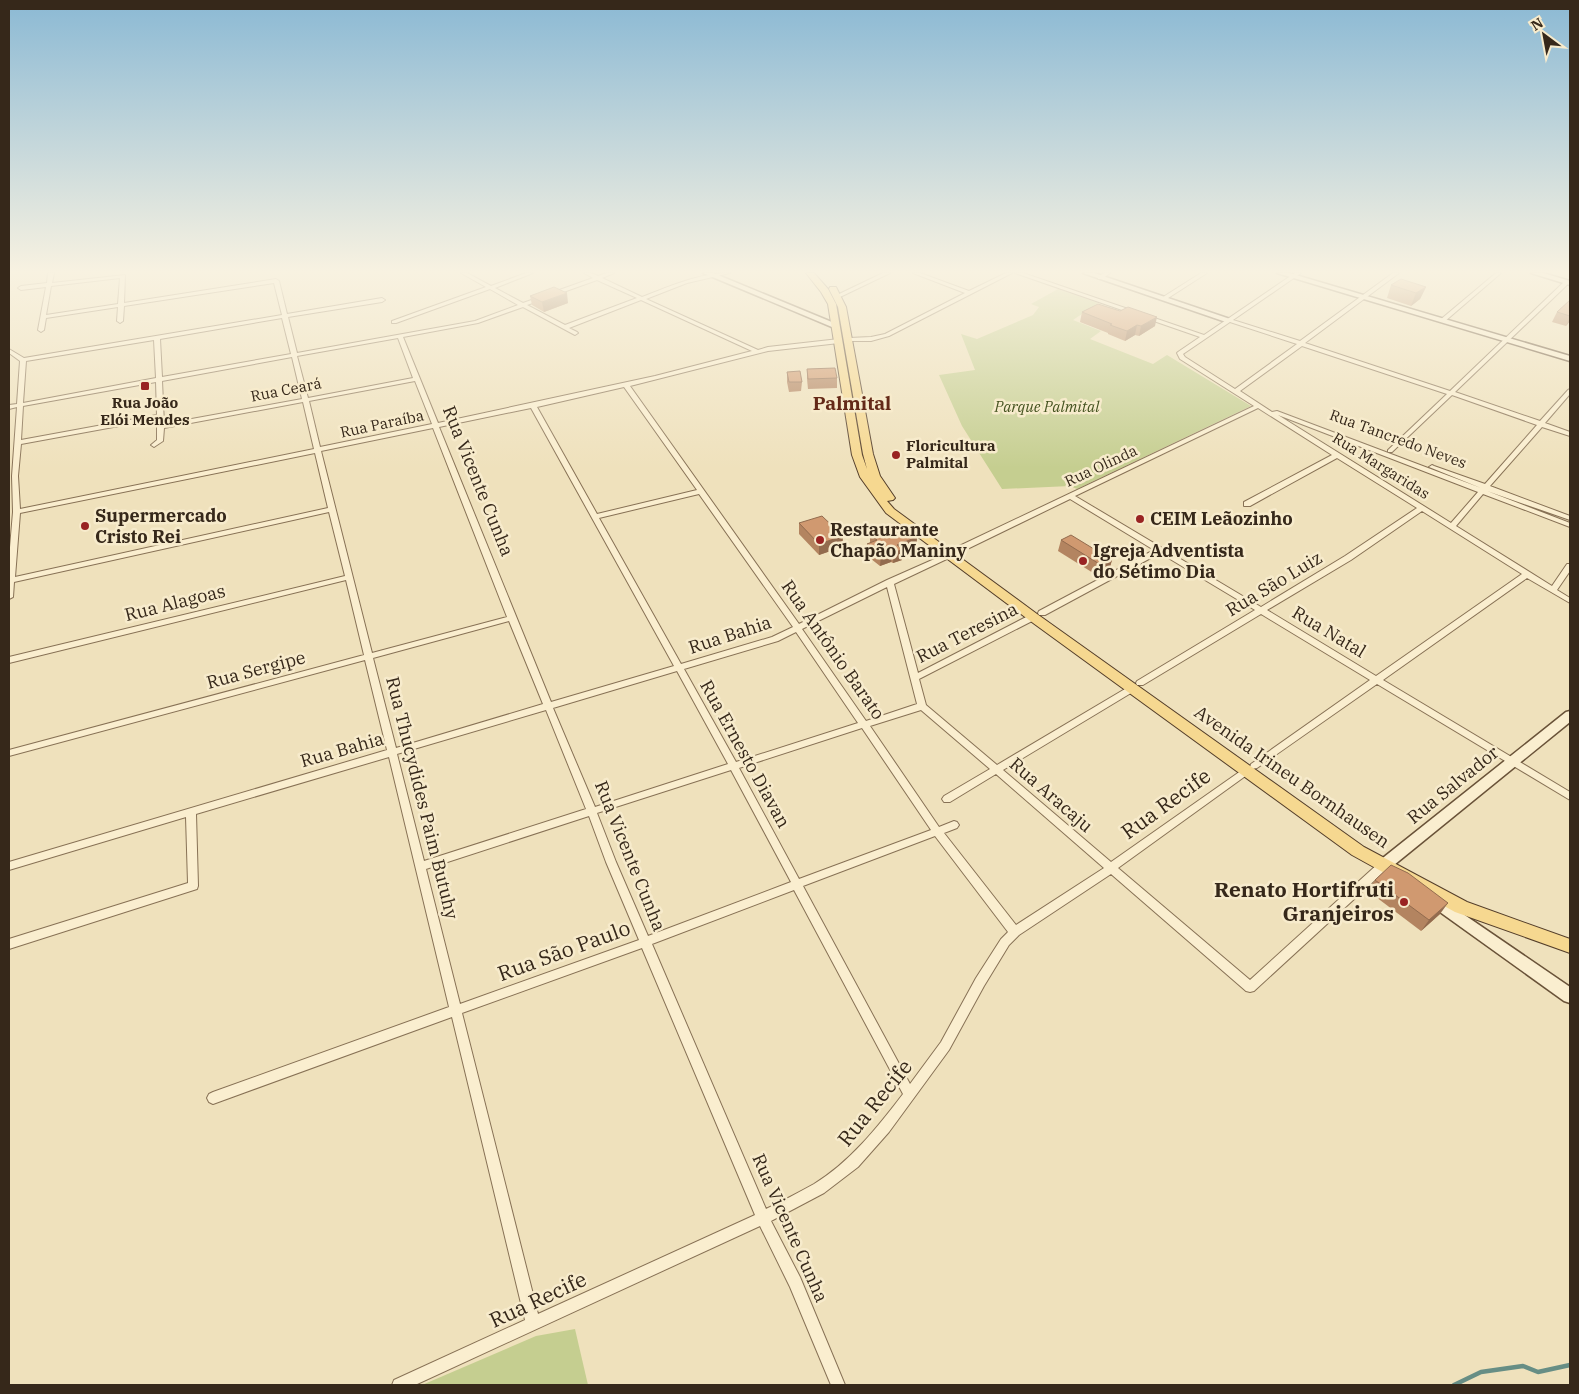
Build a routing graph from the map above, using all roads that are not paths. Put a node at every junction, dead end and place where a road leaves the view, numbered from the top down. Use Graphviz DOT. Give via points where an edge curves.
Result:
graph roads {
  1 [pos="151,338"];
  2 [pos="157,338"];
  3 [pos="291,338"];
  4 [pos="389,338"];
  5 [pos="401,338"];
  6 [pos="726,338"];
  7 [pos="875,338"];
  8 [pos="1202,338"];
  9 [pos="1283,338"];
  10 [pos="1309,338"];
  11 [pos="1499,338"];
  12 [pos="1506,340"];
  13 [pos="844,341"];
  14 [pos="1301,344"];
  15 [pos="9,351"];
  16 [pos="756,352"];
  17 [pos="295,356"];
  18 [pos="1570,359"];
  19 [pos="23,360"];
  20 [pos="416,379"];
  21 [pos="159,380"];
  22 [pos="626,385"];
  23 [pos="1570,390"];
  24 [pos="1236,392"];
  25 [pos="1451,392"];
  26 [pos="306,399"];
  27 [pos="20,405"];
  28 [pos="533,405"];
  29 [pos="1258,406"];
  30 [pos="9,407"];
  31 [pos="161,416"];
  32 [pos="1301,422"];
  33 [pos="1542,423"];
  34 [pos="434,426"];
  35 [pos="161,427"];
  36 [pos="1290,427"];
  37 [pos="1570,429"];
  38 [pos="1570,434"];
  39 [pos="18,442"];
  40 [pos="154,445"];
  41 [pos="318,450"];
  42 [pos="1390,451"];
  43 [pos="17,452"];
  44 [pos="9,454"];
  45 [pos="1336,455"];
  46 [pos="1484,489"];
  47 [pos="701,491"];
  48 [pos="1070,496"];
  49 [pos="1247,504"];
  50 [pos="1422,508"];
  51 [pos="333,509"];
  52 [pos="17,512"];
  53 [pos="595,517"];
  54 [pos="1570,518"];
  55 [pos="1570,525"];
  56 [pos="1452,527"];
  57 [pos="1160,550"];
  58 [pos="952,553"];
  59 [pos="1570,566"];
  60 [pos="1527,574"];
  61 [pos="350,577"];
  62 [pos="10,581"];
  63 [pos="890,582"];
  64 [pos="1553,590"];
  65 [pos="9,597"];
  66 [pos="1570,601"];
  67 [pos="1261,610"];
  68 [pos="1037,615"];
  69 [pos="512,618"];
  70 [pos="797,627"];
  71 [pos="369,657"];
  72 [pos="9,660"];
  73 [pos="678,668"];
  74 [pos="915,678"];
  75 [pos="1376,680"];
  76 [pos="1136,686"];
  77 [pos="922,706"];
  78 [pos="548,707"];
  79 [pos="1570,715"];
  80 [pos="863,723"];
  81 [pos="393,752"];
  82 [pos="9,754"];
  83 [pos="1511,761"];
  84 [pos="734,765"];
  85 [pos="1251,768"];
  86 [pos="996,770"];
  87 [pos="1570,796"];
  88 [pos="947,799"];
  89 [pos="191,811"];
  90 [pos="592,812"];
  91 [pos="954,825"];
  92 [pos="937,832"];
  93 [pos="1384,865"];
  94 [pos="9,866"];
  95 [pos="421,866"];
  96 [pos="1111,868"];
  97 [pos="797,883"];
  98 [pos="1015,932"];
  99 [pos="645,942"];
  100 [pos="9,944"];
  101 [pos="1570,946"];
  102 [pos="1250,987"];
  103 [pos="1570,996"];
  104 [pos="456,1009"];
  105 [pos="909,1094"];
  106 [pos="213,1098"];
  107 [pos="763,1218"];
  108 [pos="534,1324"];
  109 [pos="400,1385"];
  110 [pos="838,1385"];
  1 -- 19 [label="street"];
  2 -- 21 [label="street"];
  3 -- 17 [label="street, Rua Thucydides Paim Butuhy"];
  4 -- 17 [label="street"];
  5 -- 20 [label="street, Rua Vicente Cunha"];
  6 -- 16 [label="street"];
  7 -- 13 [label="street, Rua Paraíba"];
  8 -- 24 [label="street, Rua Margaridas" via="1180,353 1182,358"];
  9 -- 14 [label="street"];
  10 -- 14 [label="street"];
  11 -- 12 [label="street"];
  12 -- 18 [label="street"];
  12 -- 25 [label="street"];
  13 -- 16 [label="street, Rua Paraíba"];
  13 -- 58 [label="main road, Avenida Irineu Bornhausen" via="852,429 865,477 890,511"];
  14 -- 24 [label="street"];
  14 -- 25 [label="street"];
  15 -- 19 [label="street"];
  16 -- 22 [label="street, Rua Paraíba"];
  17 -- 21 [label="street"];
  17 -- 26 [label="street, Rua Thucydides Paim Butuhy"];
  19 -- 27 [label="street"];
  20 -- 26 [label="street, Rua Ceará"];
  20 -- 34 [label="street, Rua Vicente Cunha"];
  21 -- 27 [label="street"];
  21 -- 31 [label="street"];
  22 -- 28 [label="street, Rua Paraíba"];
  22 -- 47 [label="street, Rua Antônio Barato"];
  23 -- 33 [label="street"];
  24 -- 29 [label="street, Rua Margaridas"];
  25 -- 33 [label="street"];
  25 -- 42 [label="street"];
  26 -- 35 [label="street, Rua Ceará"];
  26 -- 41 [label="street, Rua Thucydides Paim Butuhy"];
  27 -- 30 [label="street"];
  27 -- 39 [label="street"];
  28 -- 34 [label="street, Rua Paraíba"];
  28 -- 53 [label="street, Rua Ernesto Diavan"];
  29 -- 32 [label="street, Rua Tancredo Neves"];
  29 -- 36 [label="street, Rua Margaridas"];
  29 -- 42 [label="street, Rua Tancredo Neves" via="1319,424"];
  29 -- 48 [label="street, Rua Olinda"];
  31 -- 35 [label="street"];
  31 -- 39 [label="street"];
  32 -- 36 [label="street, Rua Tancredo Neves"];
  32 -- 46 [label="street, Rua Tancredo Neves"];
  33 -- 37 [label="street"];
  33 -- 38 [label="street"];
  33 -- 46 [label="street"];
  34 -- 41 [label="street, Rua Paraíba"];
  34 -- 69 [label="street, Rua Vicente Cunha"];
  35 -- 40 [label="street" via="160,441"];
  36 -- 45 [label="street, Rua Margaridas"];
  39 -- 43 [label="street"];
  41 -- 51 [label="street, Rua Thucydides Paim Butuhy"];
  41 -- 52 [label="street, Rua Paraíba"];
  42 -- 46 [label="street, Rua Tancredo Neves"];
  43 -- 44 [label="street"];
  43 -- 52 [label="street"];
  45 -- 49 [label="street"];
  45 -- 50 [label="street, Rua Margaridas"];
  46 -- 54 [label="street, Rua Tancredo Neves"];
  46 -- 55 [label="street, Rua Tancredo Neves"];
  46 -- 56 [label="street"];
  47 -- 53 [label="street"];
  47 -- 70 [label="street, Rua Antônio Barato"];
  48 -- 57 [label="street, Rua Natal"];
  48 -- 58 [label="street, Rua Olinda"];
  50 -- 56 [label="street, Rua Margaridas"];
  50 -- 67 [label="street, Rua São Luiz" via="1348,558"];
  51 -- 61 [label="street, Rua Thucydides Paim Butuhy"];
  51 -- 62 [label="street"];
  52 -- 62 [label="street"];
  53 -- 73 [label="street, Rua Ernesto Diavan"];
  56 -- 60 [label="street, Rua Margaridas"];
  57 -- 67 [label="street, Rua Natal"];
  57 -- 68 [label="street, Rua Teresina"];
  58 -- 63 [label="street, Rua Olinda"];
  58 -- 68 [label="main road, Avenida Irineu Bornhausen"];
  59 -- 64 [label="street"];
  60 -- 64 [label="street, Rua Margaridas"];
  60 -- 75 [label="street, Rua Recife"];
  61 -- 71 [label="street, Rua Thucydides Paim Butuhy"];
  61 -- 72 [label="street, Rua Alagoas"];
  62 -- 65 [label="street"];
  63 -- 70 [label="street, Rua Olinda"];
  63 -- 74 [label="street"];
  64 -- 66 [label="street, Rua Margaridas"];
  67 -- 75 [label="street, Rua Natal"];
  67 -- 76 [label="street, Rua São Luiz"];
  68 -- 74 [label="street, Rua Teresina"];
  68 -- 76 [label="main road, Avenida Irineu Bornhausen"];
  69 -- 71 [label="street, Rua Sergipe"];
  69 -- 78 [label="street, Rua Vicente Cunha"];
  70 -- 73 [label="street, Rua Bahia" via="775,639"];
  70 -- 80 [label="street, Rua Antônio Barato"];
  71 -- 81 [label="street, Rua Thucydides Paim Butuhy"];
  71 -- 82 [label="street, Rua Sergipe"];
  73 -- 78 [label="street, Rua Bahia"];
  73 -- 84 [label="street, Rua Ernesto Diavan"];
  74 -- 77 [label="street"];
  75 -- 83 [label="street, Rua Natal"];
  75 -- 85 [label="street, Rua Recife"];
  76 -- 85 [label="main road, Avenida Irineu Bornhausen"];
  76 -- 86 [label="street, Rua São Luiz"];
  77 -- 80 [label="street"];
  77 -- 86 [label="street, Rua Aracaju"];
  78 -- 81 [label="street, Rua Bahia"];
  78 -- 90 [label="street, Rua Vicente Cunha"];
  79 -- 83 [label="street, Rua Salvador"];
  80 -- 84 [label="street"];
  80 -- 92 [label="street, Rua Antônio Barato"];
  81 -- 89 [label="street, Rua Bahia"];
  81 -- 95 [label="street, Rua Thucydides Paim Butuhy"];
  83 -- 87 [label="street, Rua Natal"];
  83 -- 93 [label="street, Rua Salvador"];
  84 -- 90 [label="street"];
  84 -- 97 [label="street, Rua Ernesto Diavan"];
  85 -- 93 [label="main road, Avenida Irineu Bornhausen" via="1358,851"];
  85 -- 96 [label="street, Rua Recife"];
  86 -- 88 [label="street, Rua São Luiz"];
  86 -- 96 [label="street, Rua Aracaju"];
  89 -- 94 [label="street, Rua Bahia"];
  89 -- 100 [label="street" via="193,886"];
  90 -- 95 [label="street"];
  90 -- 99 [label="street, Rua Vicente Cunha"];
  91 -- 92 [label="street, Rua São Paulo"];
  92 -- 97 [label="street, Rua São Paulo"];
  92 -- 98 [label="street, Rua Antônio Barato"];
  93 -- 101 [label="main road, Avenida Irineu Bornhausen" via="1462,907"];
  93 -- 102 [label="street, Rua Salvador"];
  93 -- 103 [label="street"];
  95 -- 104 [label="street, Rua Thucydides Paim Butuhy"];
  96 -- 98 [label="street, Rua Recife"];
  96 -- 102 [label="street, Rua Aracaju"];
  97 -- 99 [label="street, Rua São Paulo"];
  97 -- 105 [label="street, Rua Ernesto Diavan"];
  98 -- 105 [label="street, Rua Recife" via="980,982 945,1046"];
  99 -- 104 [label="street, Rua São Paulo"];
  99 -- 107 [label="street, Rua Vicente Cunha"];
  104 -- 106 [label="street, Rua São Paulo"];
  104 -- 108 [label="street, Rua Thucydides Paim Butuhy"];
  105 -- 107 [label="street, Rua Recife" via="885,1128 854,1162 819,1188"];
  107 -- 108 [label="street, Rua Recife"];
  107 -- 110 [label="street, Rua Vicente Cunha" via="795,1282"];
  108 -- 109 [label="street, Rua Recife"];
}
